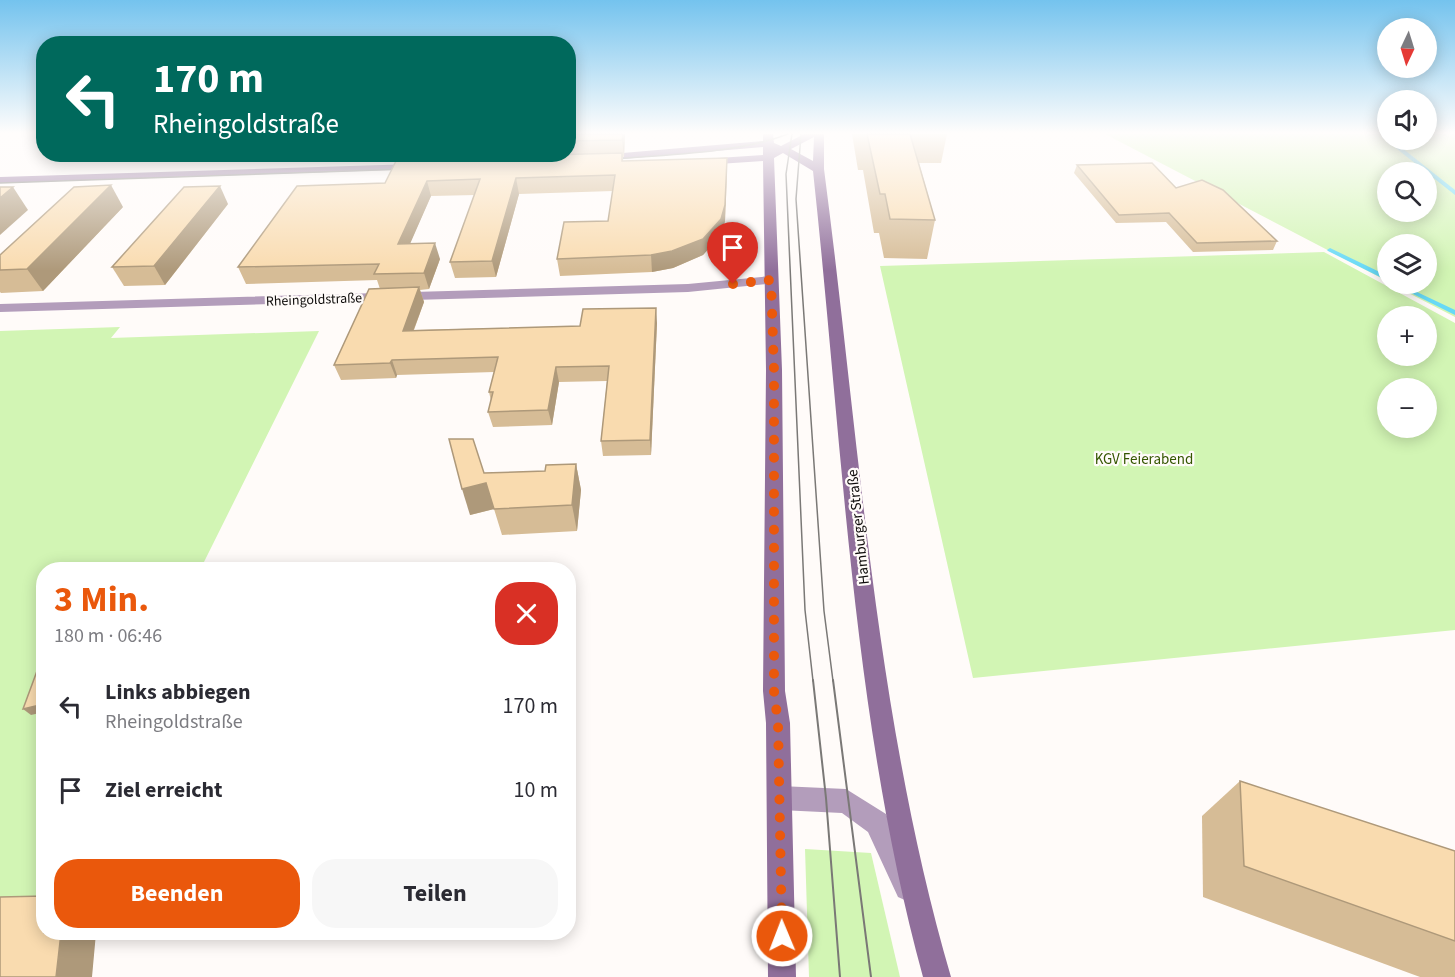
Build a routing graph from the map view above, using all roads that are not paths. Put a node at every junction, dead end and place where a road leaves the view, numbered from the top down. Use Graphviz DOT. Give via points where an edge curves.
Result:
graph roads {
  1 [pos="767,180"];
  2 [pos="819,180"];
  3 [pos="771,280"];
  4 [pos="0,308"];
  5 [pos="780,798"];
  6 [pos="920,917"];
  7 [pos="782,977"];
  8 [pos="937,977"];
  1 -- 3 [label="main road"];
  2 -- 6 [label="main road, Hamburger Straße" via="865,591 888,746"];
  3 -- 4 [label="street, Rheingoldstraße" via="688,288"];
  3 -- 5 [label="main road" via="775,382 774,691"];
  5 -- 6 [label="street, Hamburger Straße" via="846,801 877,823"];
  5 -- 7 [label="main road"];
  6 -- 8 [label="main road, Hamburger Straße"];
}
